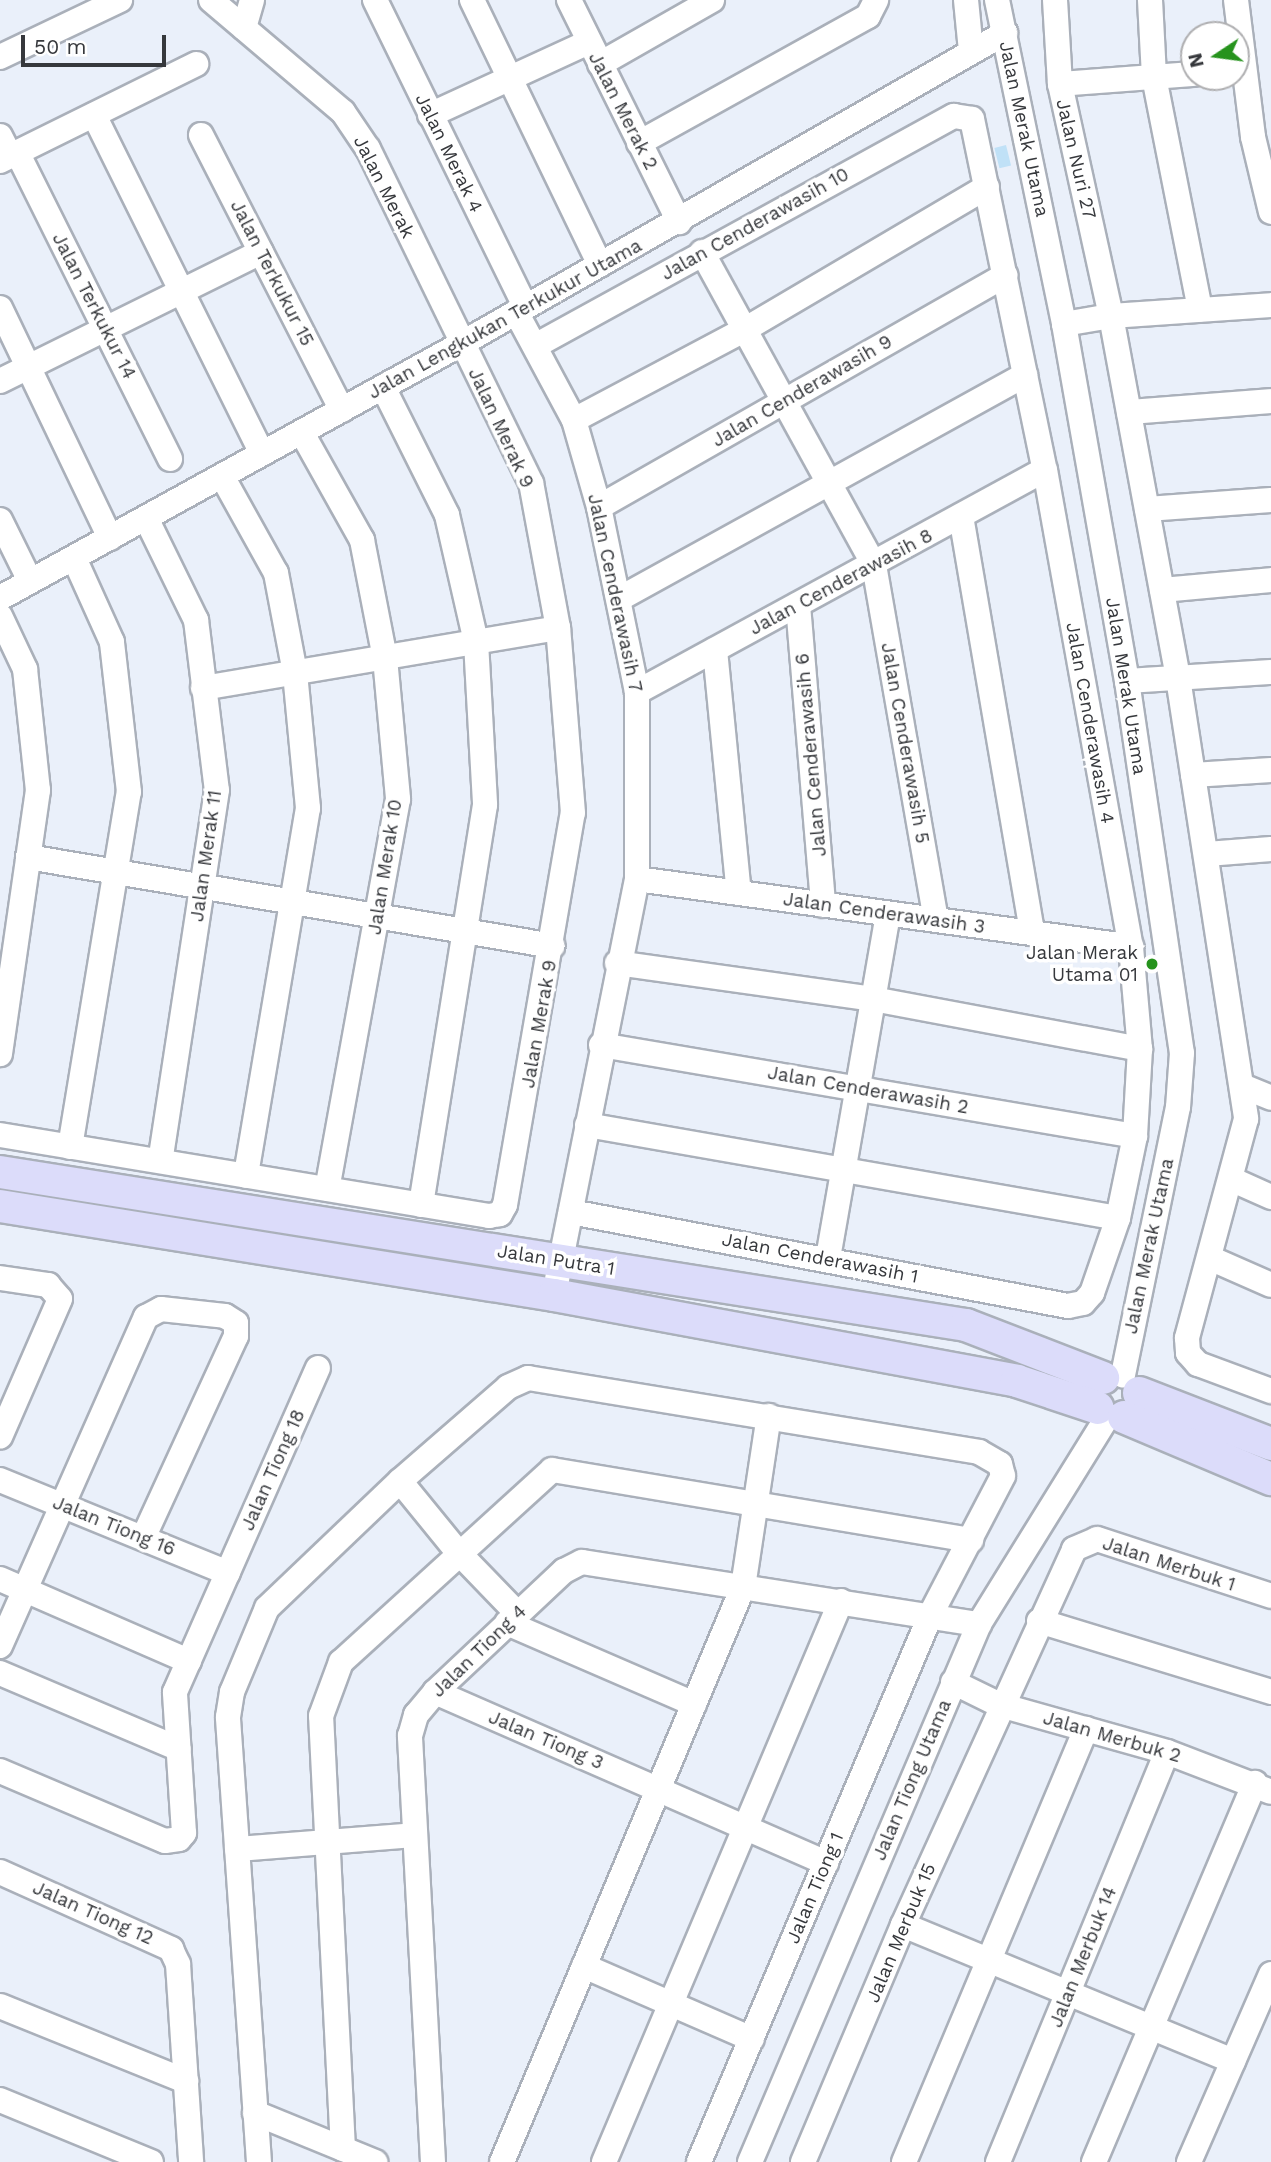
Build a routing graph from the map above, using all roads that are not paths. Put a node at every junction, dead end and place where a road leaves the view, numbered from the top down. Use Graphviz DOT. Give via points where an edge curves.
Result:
graph roads {
  1 [pos="120,0"];
  2 [pos="211,0"];
  3 [pos="251,0"];
  4 [pos="375,0"];
  5 [pos="472,0"];
  6 [pos="569,0"];
  7 [pos="712,0"];
  8 [pos="876,0"];
  9 [pos="966,0"];
  10 [pos="997,0"];
  11 [pos="1055,0"];
  12 [pos="1150,0"];
  13 [pos="1236,0"];
  14 [pos="1237,21"];
  15 [pos="244,28"];
  16 [pos="1005,33"];
  17 [pos="971,51"];
  18 [pos="594,53"];
  19 [pos="0,57"];
  20 [pos="196,64"];
  21 [pos="1180,75"];
  22 [pos="1154,77"];
  23 [pos="511,78"];
  24 [pos="1059,84"];
  25 [pos="1246,91"];
  26 [pos="430,115"];
  27 [pos="94,116"];
  28 [pos="975,125"];
  29 [pos="201,135"];
  30 [pos="1262,137"];
  31 [pos="639,143"];
  32 [pos="7,151"];
  33 [pos="987,187"];
  34 [pos="1271,212"];
  35 [pos="679,222"];
  36 [pos="261,252"];
  37 [pos="702,253"];
  38 [pos="600,265"];
  39 [pos="1005,275"];
  40 [pos="183,289"];
  41 [pos="1271,305"];
  42 [pos="0,308"];
  43 [pos="521,309"];
  44 [pos="1200,310"];
  45 [pos="1111,316"];
  46 [pos="1063,324"];
  47 [pos="104,327"];
  48 [pos="744,330"];
  49 [pos="461,344"];
  50 [pos="535,346"];
  51 [pos="29,368"];
  52 [pos="1026,375"];
  53 [pos="0,381"];
  54 [pos="383,387"];
  55 [pos="1271,401"];
  56 [pos="784,402"];
  57 [pos="342,410"];
  58 [pos="1129,412"];
  59 [pos="574,421"];
  60 [pos="302,433"];
  61 [pos="262,454"];
  62 [pos="170,459"];
  63 [pos="1045,470"];
  64 [pos="222,476"];
  65 [pos="830,485"];
  66 [pos="1271,500"];
  67 [pos="600,506"];
  68 [pos="1147,509"];
  69 [pos="961,516"];
  70 [pos="146,518"];
  71 [pos="0,520"];
  72 [pos="110,538"];
  73 [pos="74,558"];
  74 [pos="874,565"];
  75 [pos="1271,580"];
  76 [pos="30,581"];
  77 [pos="1162,590"];
  78 [pos="0,598"];
  79 [pos="619,599"];
  80 [pos="798,605"];
  81 [pos="0,616"];
  82 [pos="558,628"];
  83 [pos="476,642"];
  84 [pos="715,650"];
  85 [pos="385,658"];
  86 [pos="1271,672"];
  87 [pos="295,673"];
  88 [pos="1178,678"];
  89 [pos="1127,681"];
  90 [pos="203,688"];
  91 [pos="637,692"];
  92 [pos="1271,770"];
  93 [pos="1193,775"];
  94 [pos="1271,849"];
  95 [pos="1207,854"];
  96 [pos="28,857"];
  97 [pos="114,872"];
  98 [pos="636,879"];
  99 [pos="202,887"];
  100 [pos="739,893"];
  101 [pos="290,901"];
  102 [pos="824,905"];
  103 [pos="888,914"];
  104 [pos="377,917"];
  105 [pos="936,920"];
  106 [pos="464,932"];
  107 [pos="1032,933"];
  108 [pos="7,937"];
  109 [pos="553,946"];
  110 [pos="1130,947"];
  111 [pos="617,963"];
  112 [pos="873,999"];
  113 [pos="601,1045"];
  114 [pos="1140,1049"];
  115 [pos="0,1054"];
  116 [pos="1242,1086"];
  117 [pos="857,1088"];
  118 [pos="1271,1098"];
  119 [pos="587,1125"];
  120 [pos="0,1135"];
  121 [pos="1135,1136"];
  122 [pos="70,1147"];
  123 [pos="160,1161"];
  124 [pos="843,1169"];
  125 [pos="0,1172"];
  126 [pos="246,1176"];
  127 [pos="1233,1180"];
  128 [pos="327,1189"];
  129 [pos="1271,1197"];
  130 [pos="421,1205"];
  131 [pos="0,1206"];
  132 [pos="570,1212"];
  133 [pos="1118,1218"];
  134 [pos="828,1258"];
  135 [pos="1212,1259"];
  136 [pos="559,1261"];
  137 [pos="0,1278"];
  138 [pos="1271,1285"];
  139 [pos="554,1295"];
  140 [pos="1068,1306"];
  141 [pos="318,1368"];
  142 [pos="1271,1391"];
  143 [pos="1116,1398"];
  144 [pos="769,1416"];
  145 [pos="0,1437"];
  146 [pos="1271,1444"];
  147 [pos="1271,1479"];
  148 [pos="0,1480"];
  149 [pos="400,1480"];
  150 [pos="756,1503"];
  151 [pos="63,1506"];
  152 [pos="143,1538"];
  153 [pos="971,1541"];
  154 [pos="458,1552"];
  155 [pos="228,1573"];
  156 [pos="0,1579"];
  157 [pos="743,1587"];
  158 [pos="26,1590"];
  159 [pos="1271,1596"];
  160 [pos="841,1601"];
  161 [pos="931,1614"];
  162 [pos="512,1618"];
  163 [pos="1039,1621"];
  164 [pos="979,1624"];
  165 [pos="0,1646"];
  166 [pos="189,1661"];
  167 [pos="0,1673"];
  168 [pos="953,1682"];
  169 [pos="435,1692"];
  170 [pos="1271,1692"];
  171 [pos="694,1704"];
  172 [pos="1000,1705"];
  173 [pos="1086,1729"];
  174 [pos="179,1749"];
  175 [pos="1167,1752"];
  176 [pos="0,1771"];
  177 [pos="1263,1788"];
  178 [pos="658,1789"];
  179 [pos="744,1827"];
  180 [pos="414,1835"];
  181 [pos="330,1841"];
  182 [pos="237,1849"];
  183 [pos="826,1863"];
  184 [pos="0,1872"];
  185 [pos="903,1925"];
  186 [pos="988,1960"];
  187 [pos="584,1966"];
  188 [pos="1271,1974"];
  189 [pos="1068,1993"];
  190 [pos="670,2003"];
  191 [pos="0,2006"];
  192 [pos="1151,2029"];
  193 [pos="751,2039"];
  194 [pos="1233,2061"];
  195 [pos="186,2081"];
  196 [pos="0,2100"];
  197 [pos="255,2113"];
  198 [pos="343,2149"];
  199 [pos="151,2162"];
  200 [pos="191,2162"];
  201 [pos="259,2162"];
  202 [pos="375,2162"];
  203 [pos="433,2162"];
  204 [pos="502,2162"];
  205 [pos="604,2162"];
  206 [pos="699,2162"];
  207 [pos="750,2162"];
  208 [pos="803,2162"];
  209 [pos="904,2162"];
  210 [pos="998,2162"];
  211 [pos="1094,2162"];
  212 [pos="1189,2162"];
  1 -- 19 [label="street"];
  2 -- 15 [label="street, Jalan Merak"];
  3 -- 15 [label="street"];
  4 -- 26 [label="street, Jalan Merak 4"];
  5 -- 23 [label="street"];
  6 -- 18 [label="street, Jalan Merak 2"];
  7 -- 18 [label="street"];
  8 -- 31 [label="street" via="868,16"];
  9 -- 17 [label="street"];
  10 -- 16 [label="street, Jalan Merak Utama"];
  11 -- 24 [label="street, Jalan Nuri 27"];
  12 -- 22 [label="street"];
  13 -- 14 [label="street"];
  15 -- 49 [label="street, Jalan Merak" via="343,111 368,149"];
  16 -- 17 [label="street, Jalan Lengkukan Terkukur Utama"];
  16 -- 46 [label="street, Jalan Merak Utama"];
  17 -- 35 [label="street, Jalan Lengkukan Terkukur Utama"];
  18 -- 23 [label="street"];
  18 -- 31 [label="street, Jalan Merak 2"];
  20 -- 27 [label="street"];
  21 -- 22 [label="street"];
  22 -- 24 [label="street"];
  22 -- 44 [label="street"];
  23 -- 26 [label="street"];
  23 -- 38 [label="street"];
  24 -- 45 [label="street, Jalan Nuri 27"];
  25 -- 30 [label="street"];
  26 -- 43 [label="street, Jalan Merak 4"];
  27 -- 32 [label="street"];
  27 -- 40 [label="street"];
  28 -- 33 [label="street, Jalan Cenderawasih 4"];
  28 -- 37 [label="street, Jalan Cenderawasih 10" via="967,115 954,116"];
  29 -- 36 [label="street, Jalan Terkukur 15"];
  30 -- 34 [label="street"];
  31 -- 35 [label="street, Jalan Merak 2"];
  32 -- 47 [label="street, Jalan Terkukur 14"];
  33 -- 39 [label="street, Jalan Cenderawasih 4"];
  33 -- 48 [label="street"];
  35 -- 38 [label="street, Jalan Lengkukan Terkukur Utama"];
  36 -- 40 [label="street"];
  36 -- 57 [label="street, Jalan Terkukur 15"];
  37 -- 48 [label="street, Jalan Cenderawasih 5"];
  37 -- 50 [label="street, Jalan Cenderawasih 10"];
  38 -- 43 [label="street, Jalan Lengkukan Terkukur Utama"];
  39 -- 52 [label="street, Jalan Cenderawasih 4"];
  39 -- 56 [label="street, Jalan Cenderawasih 9"];
  40 -- 47 [label="street"];
  40 -- 61 [label="street"];
  41 -- 44 [label="street"];
  42 -- 51 [label="street"];
  43 -- 49 [label="street, Jalan Lengkukan Terkukur Utama"];
  43 -- 50 [label="street, Jalan Cenderawasih 7"];
  44 -- 45 [label="street"];
  45 -- 46 [label="street"];
  45 -- 58 [label="street, Jalan Nuri 27"];
  46 -- 89 [label="street, Jalan Merak Utama"];
  47 -- 51 [label="street"];
  47 -- 62 [label="street, Jalan Terkukur 14"];
  48 -- 56 [label="street, Jalan Cenderawasih 5"];
  48 -- 59 [label="street"];
  49 -- 54 [label="street, Jalan Lengkukan Terkukur Utama"];
  49 -- 82 [label="street, Jalan Merak 9" via="531,483"];
  50 -- 59 [label="street, Jalan Cenderawasih 7"];
  51 -- 53 [label="street"];
  51 -- 72 [label="street"];
  52 -- 63 [label="street, Jalan Cenderawasih 4"];
  52 -- 65 [label="street"];
  54 -- 57 [label="street, Jalan Lengkukan Terkukur Utama"];
  54 -- 83 [label="street" via="447,516"];
  55 -- 58 [label="street"];
  56 -- 65 [label="street, Jalan Cenderawasih 5"];
  56 -- 67 [label="street, Jalan Cenderawasih 9"];
  57 -- 60 [label="street, Jalan Lengkukan Terkukur Utama"];
  58 -- 68 [label="street, Jalan Nuri 27"];
  59 -- 67 [label="street, Jalan Cenderawasih 7"];
  60 -- 61 [label="street, Jalan Lengkukan Terkukur Utama"];
  60 -- 85 [label="street, Jalan Merak 10" via="362,540"];
  61 -- 64 [label="street, Jalan Lengkukan Terkukur Utama"];
  63 -- 69 [label="street, Jalan Cenderawasih 8"];
  63 -- 110 [label="street, Jalan Cenderawasih 4"];
  64 -- 70 [label="street, Jalan Lengkukan Terkukur Utama"];
  64 -- 87 [label="street" via="276,573"];
  65 -- 74 [label="street, Jalan Cenderawasih 5"];
  65 -- 79 [label="street"];
  66 -- 68 [label="street"];
  67 -- 79 [label="street, Jalan Cenderawasih 7"];
  68 -- 77 [label="street, Jalan Nuri 27"];
  69 -- 74 [label="street, Jalan Cenderawasih 8"];
  69 -- 107 [label="street"];
  70 -- 72 [label="street, Jalan Lengkukan Terkukur Utama"];
  70 -- 90 [label="street, Jalan Merak 11" via="196,620"];
  71 -- 76 [label="street"];
  72 -- 73 [label="street, Jalan Lengkukan Terkukur Utama"];
  73 -- 76 [label="street, Jalan Lengkukan Terkukur Utama"];
  73 -- 97 [label="street" via="112,642 129,792"];
  74 -- 80 [label="street, Jalan Cenderawasih 8"];
  74 -- 105 [label="street, Jalan Cenderawasih 5"];
  75 -- 77 [label="street"];
  76 -- 78 [label="street, Jalan Lengkukan Terkukur Utama"];
  77 -- 88 [label="street, Jalan Nuri 27"];
  79 -- 91 [label="street, Jalan Cenderawasih 7"];
  80 -- 84 [label="street, Jalan Cenderawasih 8"];
  80 -- 102 [label="street, Jalan Cenderawasih 6"];
  81 -- 96 [label="street" via="24,669 28,696 38,790"];
  82 -- 83 [label="street"];
  82 -- 109 [label="street, Jalan Merak 9" via="573,813"];
  83 -- 85 [label="street"];
  83 -- 106 [label="street" via="485,805"];
  84 -- 91 [label="street, Jalan Cenderawasih 8"];
  84 -- 100 [label="street"];
  85 -- 87 [label="street"];
  85 -- 104 [label="street, Jalan Merak 10" via="398,799"];
  86 -- 88 [label="street"];
  87 -- 90 [label="street"];
  87 -- 101 [label="street" via="308,808"];
  88 -- 89 [label="street"];
  88 -- 93 [label="street, Jalan Nuri 27"];
  89 -- 143 [label="street, Jalan Merak Utama" via="1182,1053 1178,1107"];
  90 -- 99 [label="street, Jalan Merak 11" via="217,790"];
  91 -- 98 [label="street, Jalan Cenderawasih 7"];
  92 -- 93 [label="street"];
  93 -- 95 [label="street, Jalan Nuri 27"];
  94 -- 95 [label="street"];
  95 -- 116 [label="street, Jalan Nuri 27"];
  96 -- 97 [label="street"];
  96 -- 108 [label="street"];
  97 -- 99 [label="street"];
  97 -- 122 [label="street"];
  98 -- 100 [label="street, Jalan Cenderawasih 3"];
  98 -- 111 [label="street, Jalan Cenderawasih 7"];
  99 -- 101 [label="street"];
  99 -- 123 [label="street, Jalan Merak 11"];
  100 -- 102 [label="street, Jalan Cenderawasih 3"];
  101 -- 104 [label="street"];
  101 -- 126 [label="street"];
  102 -- 103 [label="street, Jalan Cenderawasih 3"];
  103 -- 105 [label="street, Jalan Cenderawasih 3"];
  103 -- 112 [label="street"];
  104 -- 106 [label="street"];
  104 -- 128 [label="street, Jalan Merak 10"];
  105 -- 107 [label="street, Jalan Cenderawasih 3"];
  106 -- 109 [label="street"];
  106 -- 130 [label="street"];
  107 -- 110 [label="street, Jalan Cenderawasih 3"];
  108 -- 115 [label="street"];
  109 -- 130 [label="street, Jalan Merak 9" via="504,1210 489,1216"];
  110 -- 114 [label="street, Jalan Cenderawasih 4"];
  111 -- 112 [label="street"];
  111 -- 113 [label="street, Jalan Cenderawasih 7"];
  112 -- 114 [label="street"];
  112 -- 117 [label="street"];
  113 -- 117 [label="street, Jalan Cenderawasih 2"];
  113 -- 119 [label="street, Jalan Cenderawasih 7"];
  114 -- 121 [label="street, Jalan Cenderawasih 4"];
  116 -- 118 [label="street"];
  116 -- 127 [label="street, Jalan Nuri 27" via="1246,1119"];
  117 -- 121 [label="street, Jalan Cenderawasih 2"];
  117 -- 124 [label="street"];
  119 -- 124 [label="street"];
  119 -- 132 [label="street, Jalan Cenderawasih 7"];
  120 -- 122 [label="street, Jalan Merak 9"];
  121 -- 133 [label="street, Jalan Cenderawasih 4"];
  122 -- 123 [label="street, Jalan Merak 9"];
  123 -- 126 [label="street, Jalan Merak 9"];
  124 -- 133 [label="street"];
  124 -- 134 [label="street"];
  125 -- 136 [label="main road, Jalan Putra 1"];
  126 -- 128 [label="street, Jalan Merak 9"];
  127 -- 129 [label="street"];
  127 -- 135 [label="street, Jalan Nuri 27"];
  128 -- 130 [label="street, Jalan Merak 9"];
  131 -- 139 [label="main road, Jalan Putra 1"];
  132 -- 134 [label="street, Jalan Cenderawasih 1"];
  132 -- 136 [label="street, Jalan Cenderawasih 7"];
  133 -- 140 [label="street, Jalan Cenderawasih 4" via="1092,1293 1083,1303"];
  134 -- 140 [label="street, Jalan Cenderawasih 1"];
  135 -- 138 [label="street"];
  135 -- 142 [label="street, Jalan Nuri 27" via="1187,1338 1188,1353 1198,1364"];
  136 -- 139 [label="street, Jalan Cenderawasih 7"];
  136 -- 143 [label="main road, Jalan Putra 1" via="965,1325"];
  137 -- 145 [label="street" via="48,1285 60,1299"];
  139 -- 143 [label="main road, Jalan Putra 1"];
  141 -- 155 [label="street, Jalan Tiong 18"];
  143 -- 146 [label="main road, Jalan Putra 1"];
  143 -- 147 [label="main road, Jalan Putra 1"];
  143 -- 164 [label="street, Jalan Tiong Utama"];
  144 -- 149 [label="street" via="528,1378 508,1387"];
  144 -- 150 [label="street"];
  144 -- 153 [label="street, Jalan Tiong 1" via="990,1455 1003,1476"];
  148 -- 151 [label="street, Jalan Tiong 16"];
  149 -- 154 [label="street"];
  149 -- 182 [label="street" via="267,1608 229,1704"];
  150 -- 153 [label="street"];
  150 -- 154 [label="street" via="552,1470"];
  150 -- 157 [label="street"];
  151 -- 152 [label="street, Jalan Tiong 16"];
  151 -- 152 [label="street" via="150,1312 161,1308 225,1316 236,1323 236,1336"];
  151 -- 158 [label="street"];
  152 -- 155 [label="street, Jalan Tiong 16"];
  153 -- 161 [label="street, Jalan Tiong 1"];
  154 -- 162 [label="street"];
  154 -- 181 [label="street" via="341,1662 321,1716"];
  155 -- 166 [label="street, Jalan Tiong 18"];
  156 -- 158 [label="street"];
  157 -- 160 [label="street, Jalan Tiong 4"];
  157 -- 162 [label="street, Jalan Tiong 4" via="582,1562 564,1571"];
  157 -- 171 [label="street"];
  158 -- 165 [label="street"];
  158 -- 166 [label="street"];
  159 -- 163 [label="street, Jalan Merbuk 1" via="1097,1539 1074,1549"];
  160 -- 161 [label="street, Jalan Tiong 4"];
  160 -- 179 [label="street"];
  161 -- 164 [label="street, Jalan Tiong 4"];
  161 -- 183 [label="street, Jalan Tiong 1"];
  162 -- 169 [label="street, Jalan Tiong 4"];
  162 -- 171 [label="street"];
  163 -- 170 [label="street"];
  163 -- 172 [label="street, Jalan Merbuk 1"];
  164 -- 168 [label="street, Jalan Tiong Utama"];
  166 -- 174 [label="street, Jalan Tiong 18" via="175,1692"];
  167 -- 174 [label="street"];
  168 -- 172 [label="street, Jalan Merbuk 2"];
  168 -- 207 [label="street, Jalan Tiong Utama"];
  169 -- 178 [label="street, Jalan Tiong 3"];
  169 -- 180 [label="street, Jalan Tiong 4" via="411,1725"];
  171 -- 178 [label="street"];
  172 -- 173 [label="street, Jalan Merbuk 2"];
  172 -- 185 [label="street, Jalan Merbuk 15"];
  173 -- 175 [label="street, Jalan Merbuk 2"];
  173 -- 186 [label="street"];
  174 -- 176 [label="street, Jalan Tiong 18" via="185,1826 179,1839 165,1841"];
  175 -- 177 [label="street, Jalan Merbuk 2"];
  175 -- 189 [label="street, Jalan Merbuk 14"];
  177 -- 192 [label="street"];
  178 -- 179 [label="street, Jalan Tiong 3"];
  178 -- 187 [label="street"];
  179 -- 183 [label="street, Jalan Tiong 3"];
  179 -- 190 [label="street"];
  180 -- 181 [label="street"];
  180 -- 203 [label="street, Jalan Tiong 4"];
  181 -- 182 [label="street"];
  181 -- 198 [label="street"];
  182 -- 197 [label="street"];
  183 -- 193 [label="street, Jalan Tiong 1"];
  184 -- 195 [label="street, Jalan Tiong 12" via="171,1949 178,1964"];
  185 -- 186 [label="street"];
  185 -- 208 [label="street, Jalan Merbuk 15"];
  186 -- 189 [label="street"];
  186 -- 209 [label="street"];
  187 -- 190 [label="street"];
  187 -- 204 [label="street"];
  188 -- 194 [label="street"];
  189 -- 192 [label="street"];
  189 -- 210 [label="street, Jalan Merbuk 14"];
  190 -- 193 [label="street"];
  190 -- 205 [label="street"];
  191 -- 195 [label="street"];
  192 -- 194 [label="street"];
  192 -- 211 [label="street"];
  193 -- 206 [label="street, Jalan Tiong 1"];
  194 -- 212 [label="street"];
  195 -- 200 [label="street"];
  196 -- 199 [label="street"];
  197 -- 198 [label="street"];
  197 -- 201 [label="street"];
  198 -- 202 [label="street"];
}
